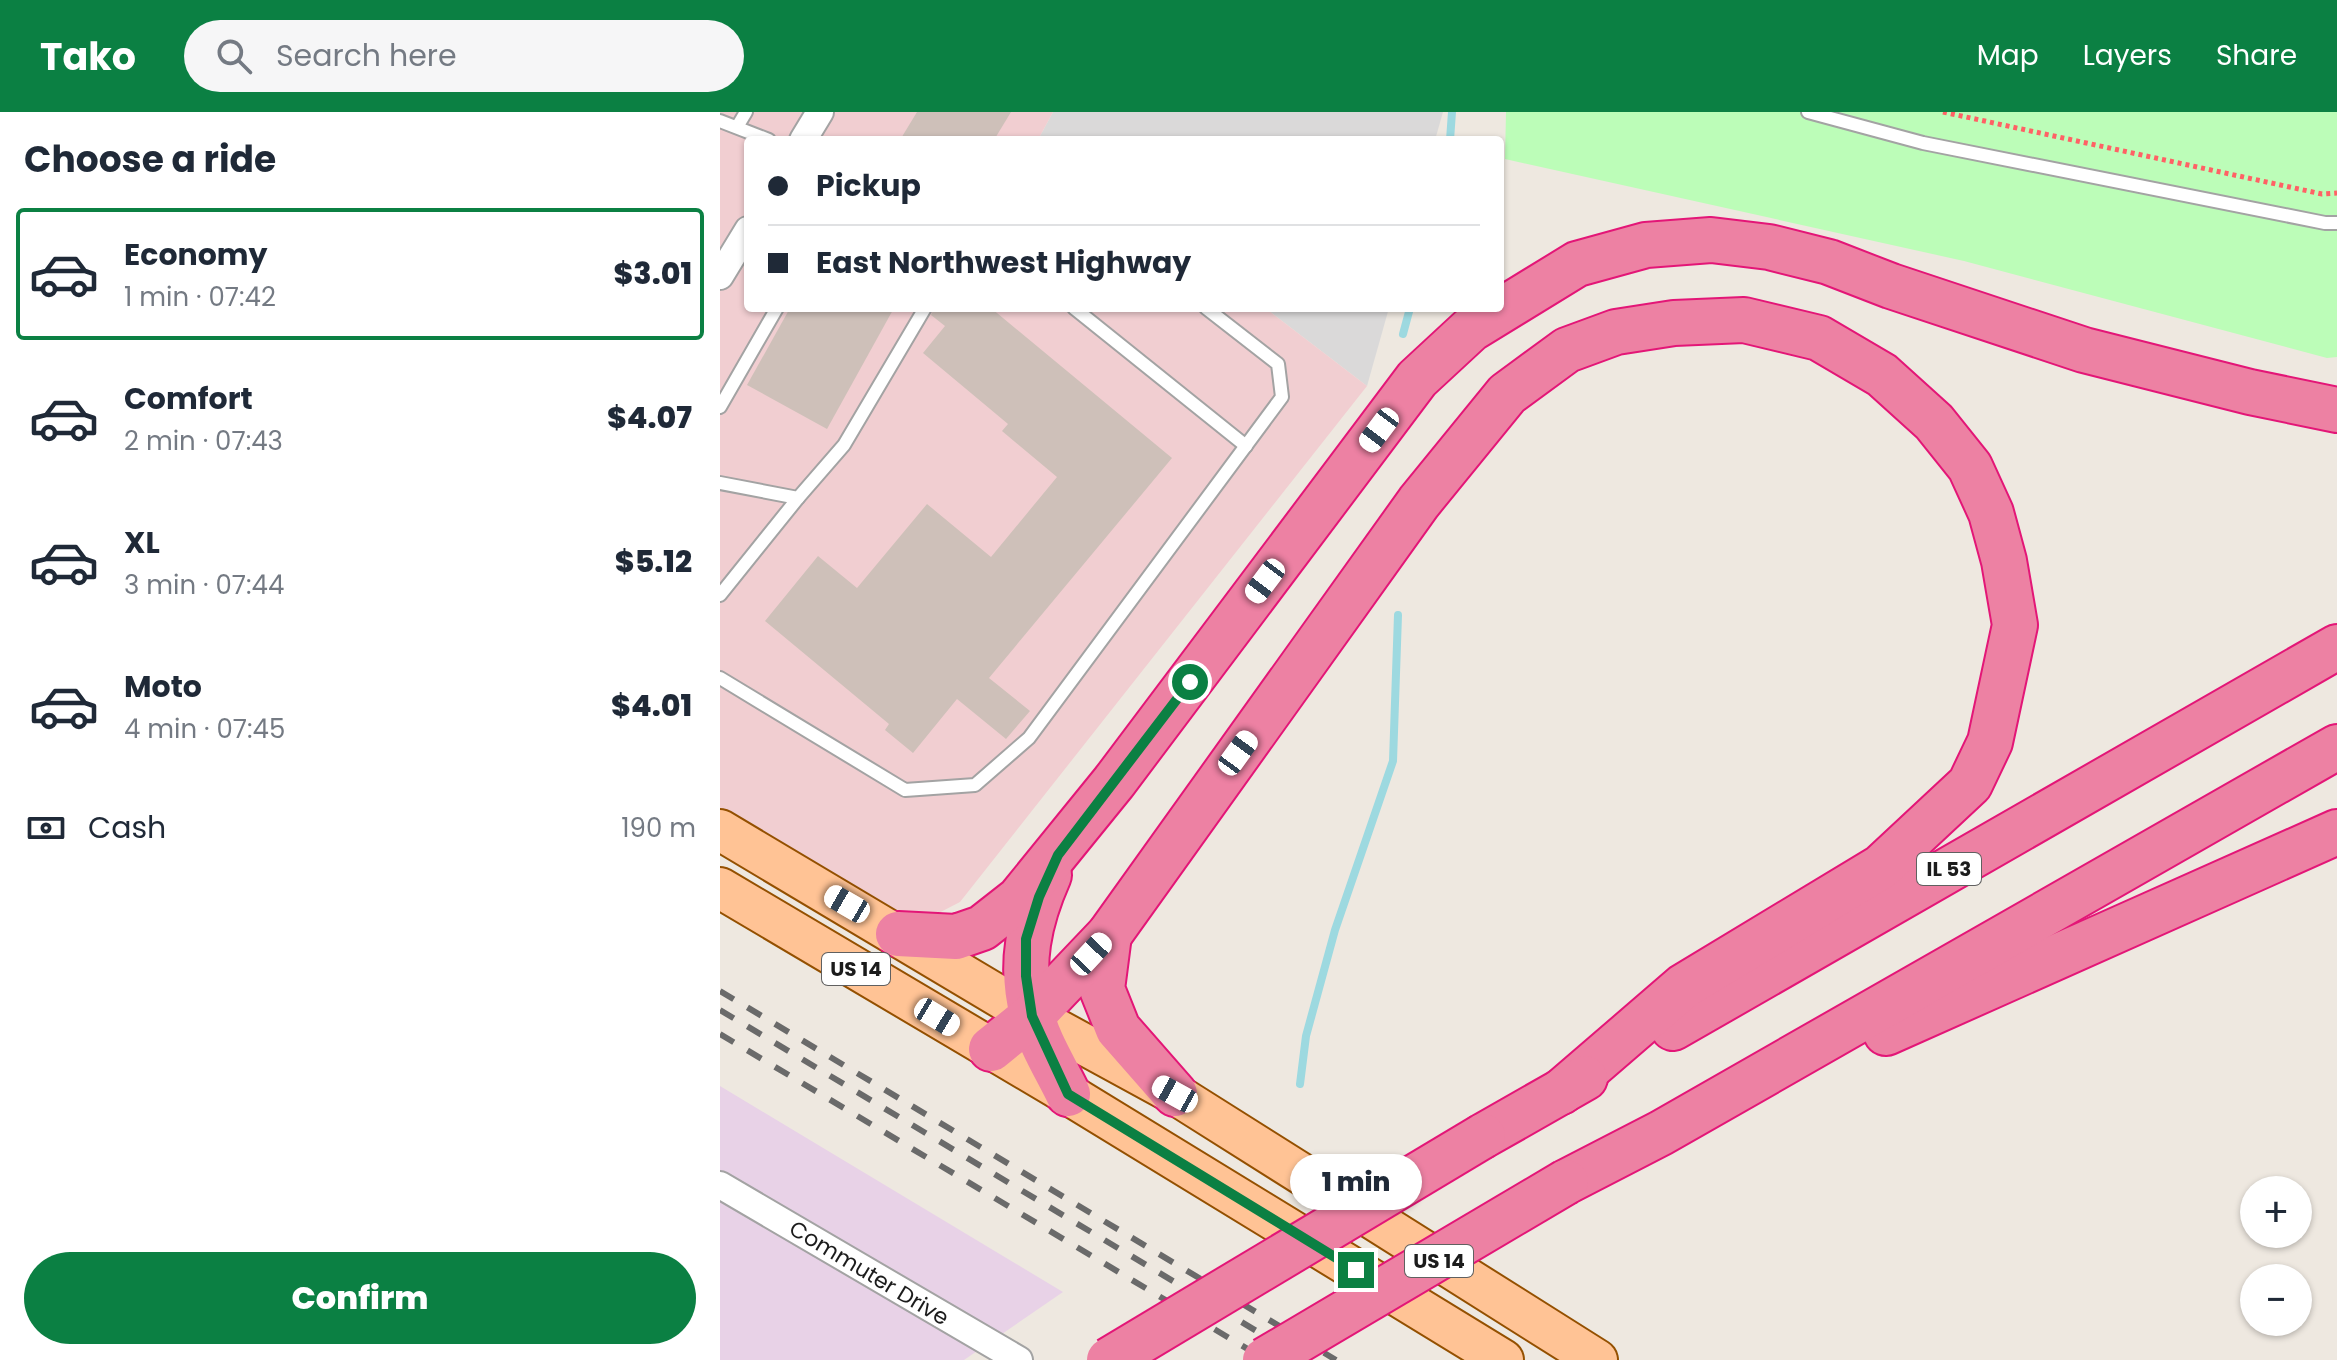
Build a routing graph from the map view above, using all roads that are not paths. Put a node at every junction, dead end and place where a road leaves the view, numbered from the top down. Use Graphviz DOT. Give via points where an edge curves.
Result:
graph roads {
  1 [pos="746,112"];
  2 [pos="820,112"];
  3 [pos="1808,112"];
  4 [pos="726,126"];
  5 [pos="757,136"];
  6 [pos="805,136"];
  7 [pos="2337,223"];
  8 [pos="744,237"];
  9 [pos="720,276"];
  10 [pos="1504,309"];
  11 [pos="775,312"];
  12 [pos="923,312"];
  13 [pos="1079,312"];
  14 [pos="1211,312"];
  15 [pos="1499,312"];
  16 [pos="720,407"];
  17 [pos="2337,410"];
  18 [pos="1246,446"];
  19 [pos="720,483"];
  20 [pos="798,498"];
  21 [pos="720,595"];
  22 [pos="2337,647"];
  23 [pos="720,678"];
  24 [pos="2337,747"];
  25 [pos="720,830"];
  26 [pos="2337,832"];
  27 [pos="1058,855"];
  28 [pos="720,888"];
  29 [pos="898,934"];
  30 [pos="1109,935"];
  31 [pos="1032,1016"];
  32 [pos="991,1049"];
  33 [pos="1561,1092"];
  34 [pos="1068,1094"];
  35 [pos="1175,1094"];
  36 [pos="1661,1133"];
  37 [pos="720,1185"];
  38 [pos="1019,1360"];
  39 [pos="1109,1360"];
  40 [pos="1265,1360"];
  41 [pos="1503,1360"];
  42 [pos="1597,1360"];
  1 -- 4 [label="lane"];
  2 -- 6 [label="street"];
  3 -- 7 [label="lane" via="1923,143"];
  4 -- 5 [label="lane"];
  8 -- 9 [label="street"];
  10 -- 17 [label="highway" via="1577,264 1646,245 1711,240 1769,247 1829,262 2084,350"];
  11 -- 16 [label="lane"];
  12 -- 20 [label="lane" via="844,445"];
  13 -- 18 [label="lane"];
  14 -- 18 [label="lane" via="1278,364 1282,397"];
  15 -- 27 [label="highway" via="1471,329 1417,379"];
  18 -- 23 [label="lane" via="1029,738 975,785 905,790"];
  19 -- 20 [label="lane"];
  20 -- 21 [label="lane"];
  22 -- 33 [label="highway, IL 53"];
  24 -- 36 [label="highway"];
  25 -- 29 [label="main road, US 14"];
  26 -- 36 [label="highway"];
  27 -- 29 [label="highway" via="1019,899 982,928 956,937"];
  27 -- 31 [label="highway" via="1026,939"];
  28 -- 32 [label="main road, US 14"];
  29 -- 31 [label="main road, US 14"];
  30 -- 31 [label="highway"];
  30 -- 33 [label="highway" via="1419,502 1477,428 1532,373 1567,350 1616,332 1674,323 1744,320 1819,338 1882,375 1934,422 1970,467 1991,513 2015,625 1990,742 1970,784 1881,867 1684,986"];
  30 -- 35 [label="highway" via="1102,989 1118,1029"];
  31 -- 32 [label="highway"];
  31 -- 34 [label="highway"];
  31 -- 35 [label="main road, US 14"];
  32 -- 34 [label="main road, US 14"];
  33 -- 39 [label="highway, IL 53, bridge"];
  34 -- 41 [label="main road, US 14"];
  35 -- 42 [label="main road, US 14"];
  36 -- 40 [label="highway, bridge" via="1566,1182"];
  37 -- 38 [label="street, Commuter Drive"];
}
